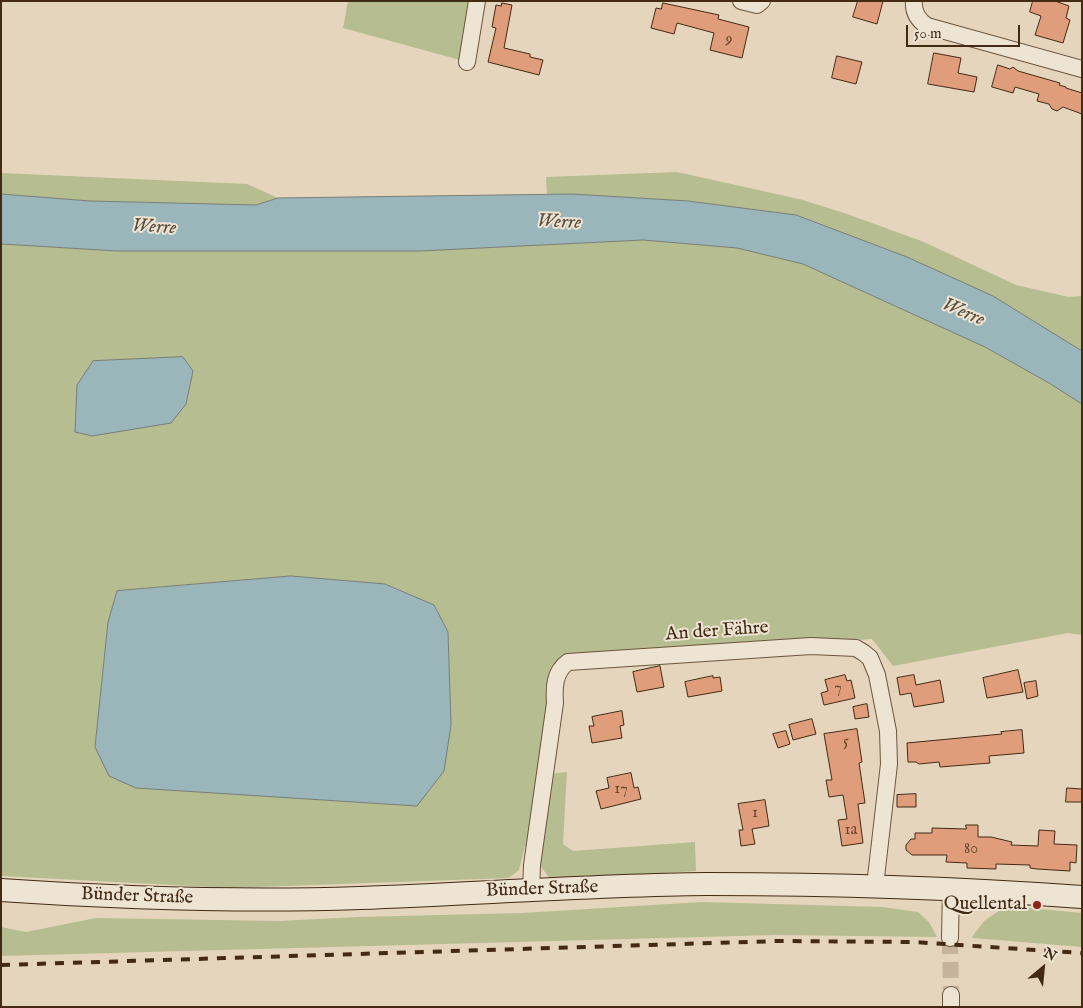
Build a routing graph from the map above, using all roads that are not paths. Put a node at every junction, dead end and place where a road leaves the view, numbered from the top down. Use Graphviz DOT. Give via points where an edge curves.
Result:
graph roads {
  1 [pos="477,1"];
  2 [pos="741,1"];
  3 [pos="762,1"];
  4 [pos="915,8"];
  5 [pos="467,62"];
  6 [pos="1082,69"];
  7 [pos="875,886"];
  8 [pos="951,888"];
  9 [pos="1,890"];
  10 [pos="531,891"];
  11 [pos="1082,897"];
  12 [pos="950,938"];
  1 -- 5 [label="street"];
  2 -- 3 [label="street" via="757,5"];
  4 -- 6 [label="street" via="920,22 926,26"];
  7 -- 8 [label="main road, Bünder Straße"];
  7 -- 10 [label="main road, Bünder Straße" via="705,884"];
  7 -- 10 [label="street, An der Fähre" via="889,764 888,731 877,675 870,658 856,648 811,646 568,662 562,666 554,689 555,703"];
  8 -- 11 [label="main road, Bünder Straße"];
  8 -- 12 [label="street"];
  9 -- 10 [label="main road, Bünder Straße" via="87,896 236,899"];
}
